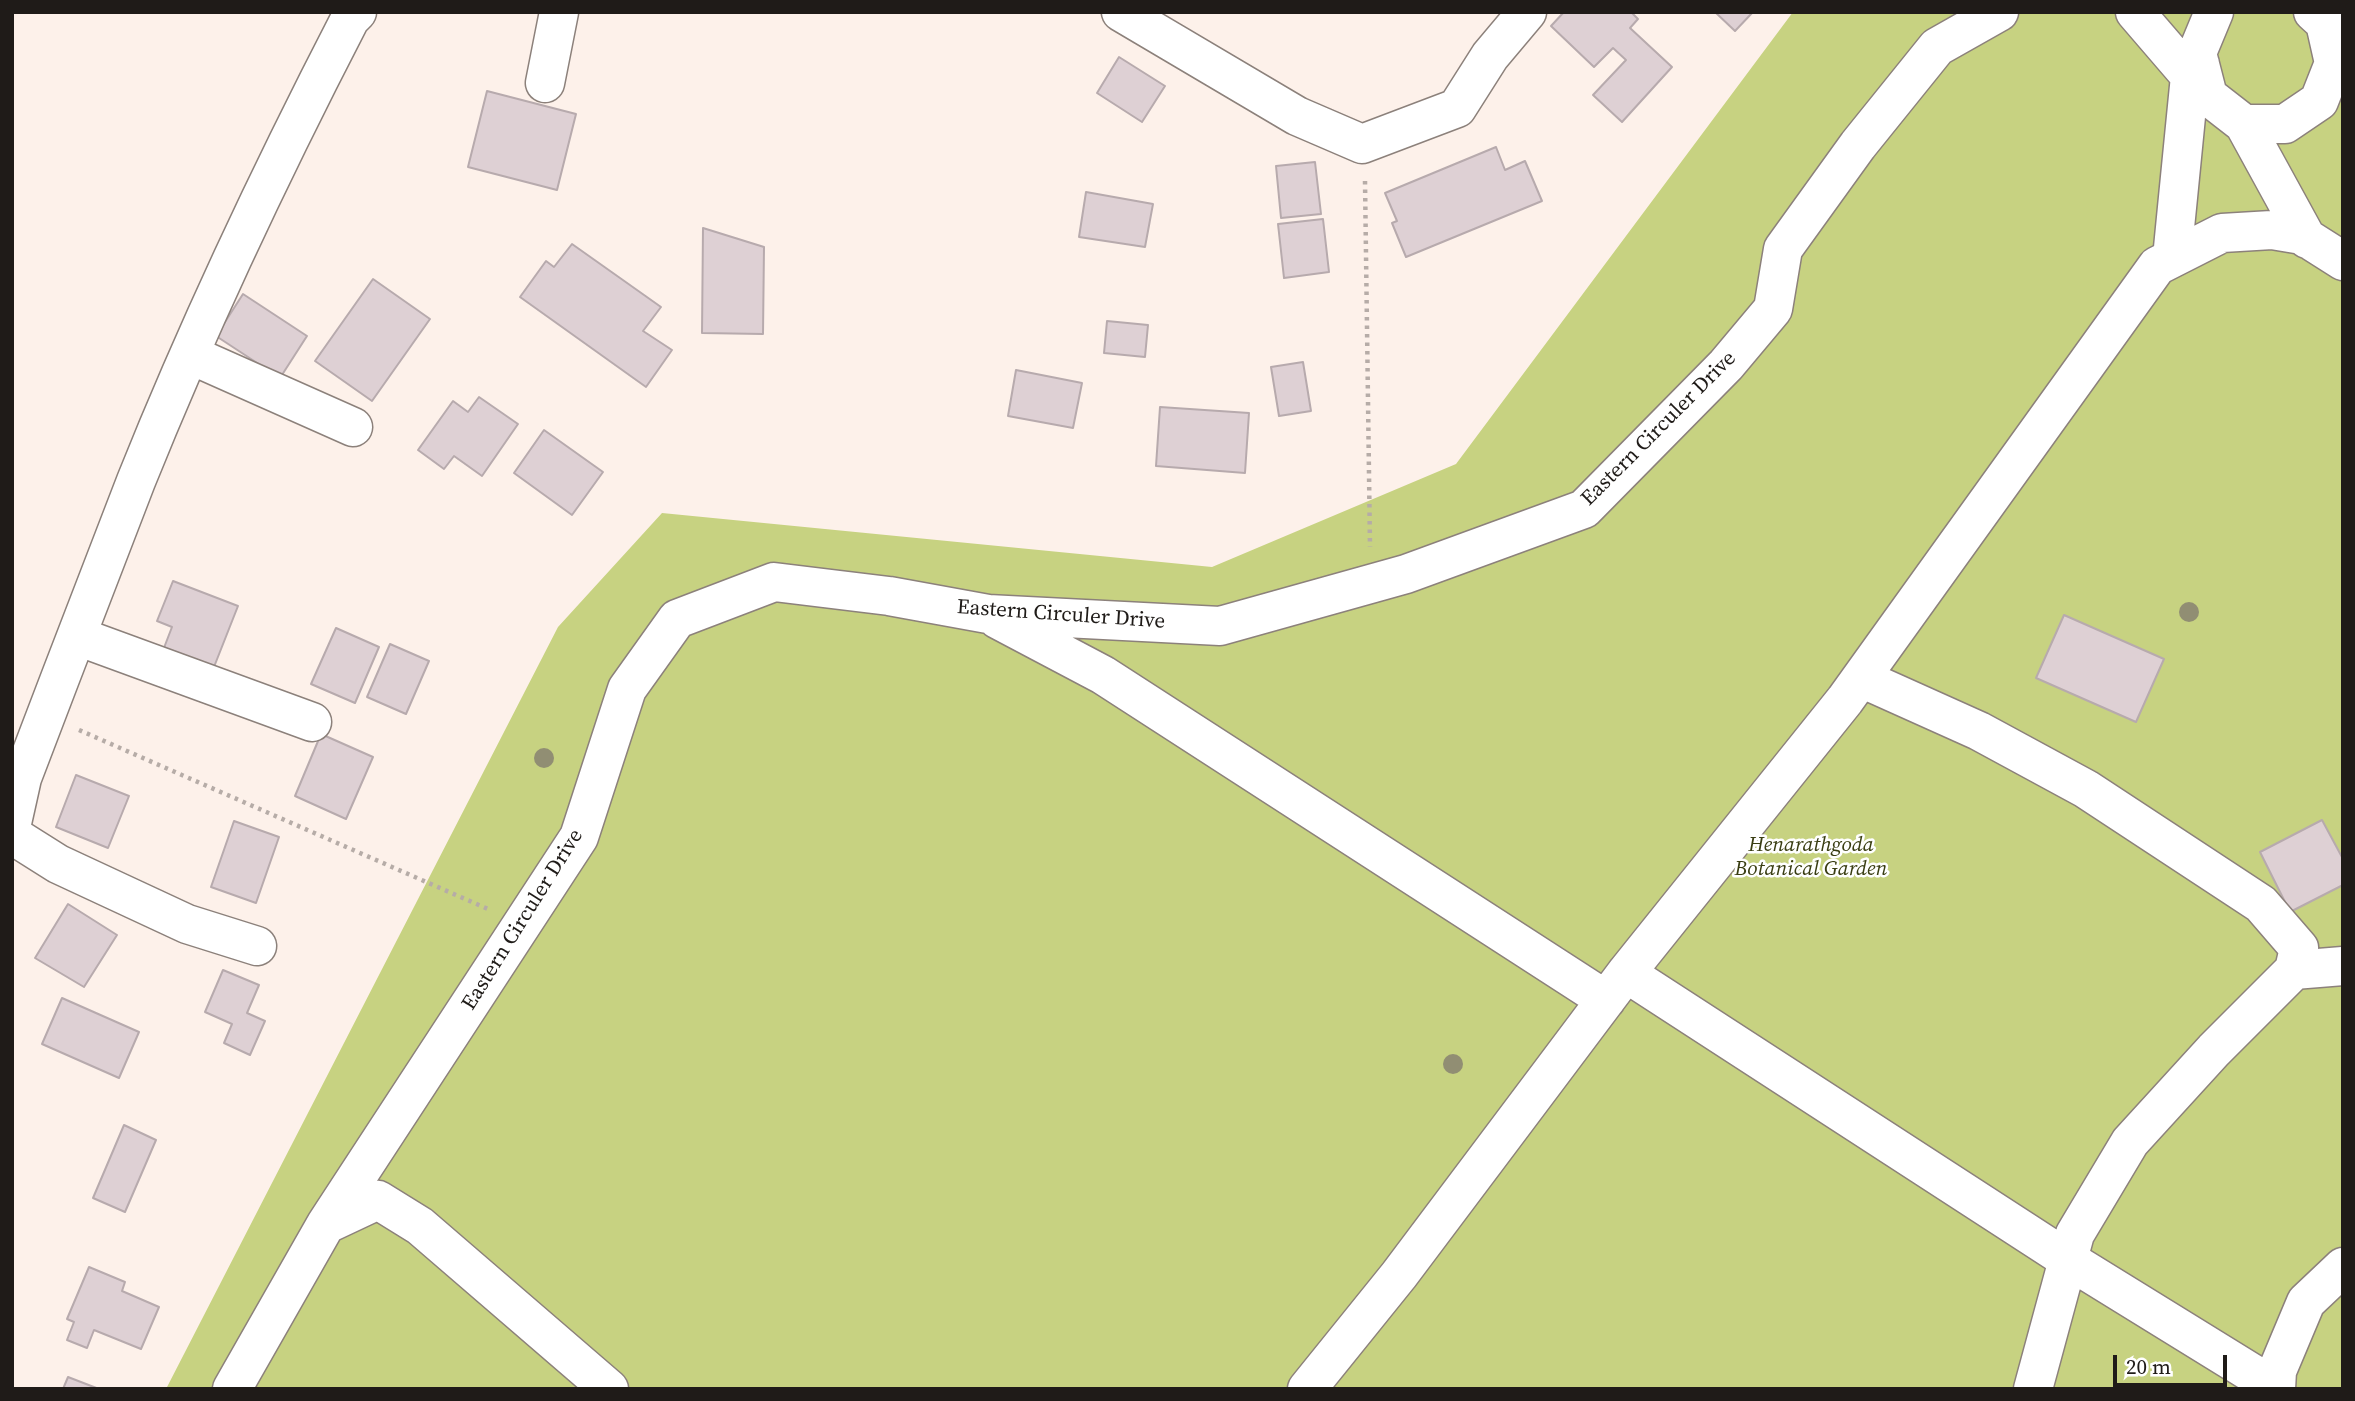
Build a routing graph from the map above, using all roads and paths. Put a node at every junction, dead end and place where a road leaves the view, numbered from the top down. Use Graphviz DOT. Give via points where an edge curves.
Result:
graph roads {
  1 [pos="357,12"];
  2 [pos="559,12"];
  3 [pos="1121,12"];
  4 [pos="1527,12"];
  5 [pos="1999,12"];
  6 [pos="2135,12"];
  7 [pos="2214,12"];
  8 [pos="2328,24"];
  9 [pos="2195,70"];
  10 [pos="545,83"];
  11 [pos="2244,124"];
  12 [pos="1362,144"];
  13 [pos="2307,239"];
  14 [pos="2172,258"];
  15 [pos="2343,261"];
  16 [pos="191,355"];
  17 [pos="353,427"];
  18 [pos="1370,555"];
  19 [pos="988,614"];
  20 [pos="77,636"];
  21 [pos="1861,678"];
  22 [pos="46,716"];
  23 [pos="312,722"];
  24 [pos="12,823"];
  25 [pos="12,835"];
  26 [pos="522,925"];
  27 [pos="257,946"];
  28 [pos="2343,965"];
  29 [pos="2294,970"];
  30 [pos="1616,987"];
  31 [pos="326,1224"];
  32 [pos="2067,1259"];
  33 [pos="2343,1267"];
  34 [pos="232,1389"];
  35 [pos="609,1389"];
  36 [pos="1307,1389"];
  37 [pos="2032,1389"];
  38 [pos="2276,1389"];
  1 -- 16 [label="street" via="316,85"];
  2 -- 10 [label="street"];
  3 -- 12 [label="street" via="1297,116"];
  4 -- 12 [label="street" via="1490,56 1457,108"];
  5 -- 19 [label="street, Eastern Circuler Drive" via="1937,47 1783,249 1773,309 1726,365 1584,509 1406,574 1220,626"];
  6 -- 9 [label="street"];
  7 -- 9 [label="street"];
  8 -- 11 [label="street" via="2334,63 2319,101 2285,124"];
  9 -- 11 [label="street" via="2208,96"];
  9 -- 14 [label="street"];
  11 -- 13 [label="street"];
  12 -- 18 [label="path"];
  13 -- 14 [label="street" via="2272,230 2222,233"];
  13 -- 15 [label="street"];
  14 -- 21 [label="street" via="2157,265"];
  16 -- 17 [label="street"];
  16 -- 20 [label="street"];
  19 -- 26 [label="street, Eastern Circuler Drive" via="774,582 677,619 626,689 579,838"];
  19 -- 30 [label="street" via="1102,675"];
  20 -- 22 [label="street"];
  20 -- 23 [label="street"];
  21 -- 29 [label="street" via="1979,731 2086,789 2261,904 2298,948"];
  21 -- 30 [label="street"];
  22 -- 24 [label="street" via="22,778"];
  22 -- 26 [label="path"];
  25 -- 27 [label="street" via="58,864 176,919"];
  26 -- 31 [label="street, Eastern Circuler Drive"];
  28 -- 29 [label="street"];
  29 -- 32 [label="street" via="2130,1142 2075,1234"];
  30 -- 32 [label="street"];
  30 -- 36 [label="street"];
  31 -- 34 [label="street, Eastern Circuler Drive"];
  31 -- 35 [label="street" via="378,1200 420,1226"];
  32 -- 37 [label="street"];
  32 -- 38 [label="street"];
  33 -- 38 [label="street" via="2306,1302 2277,1371"];
}
